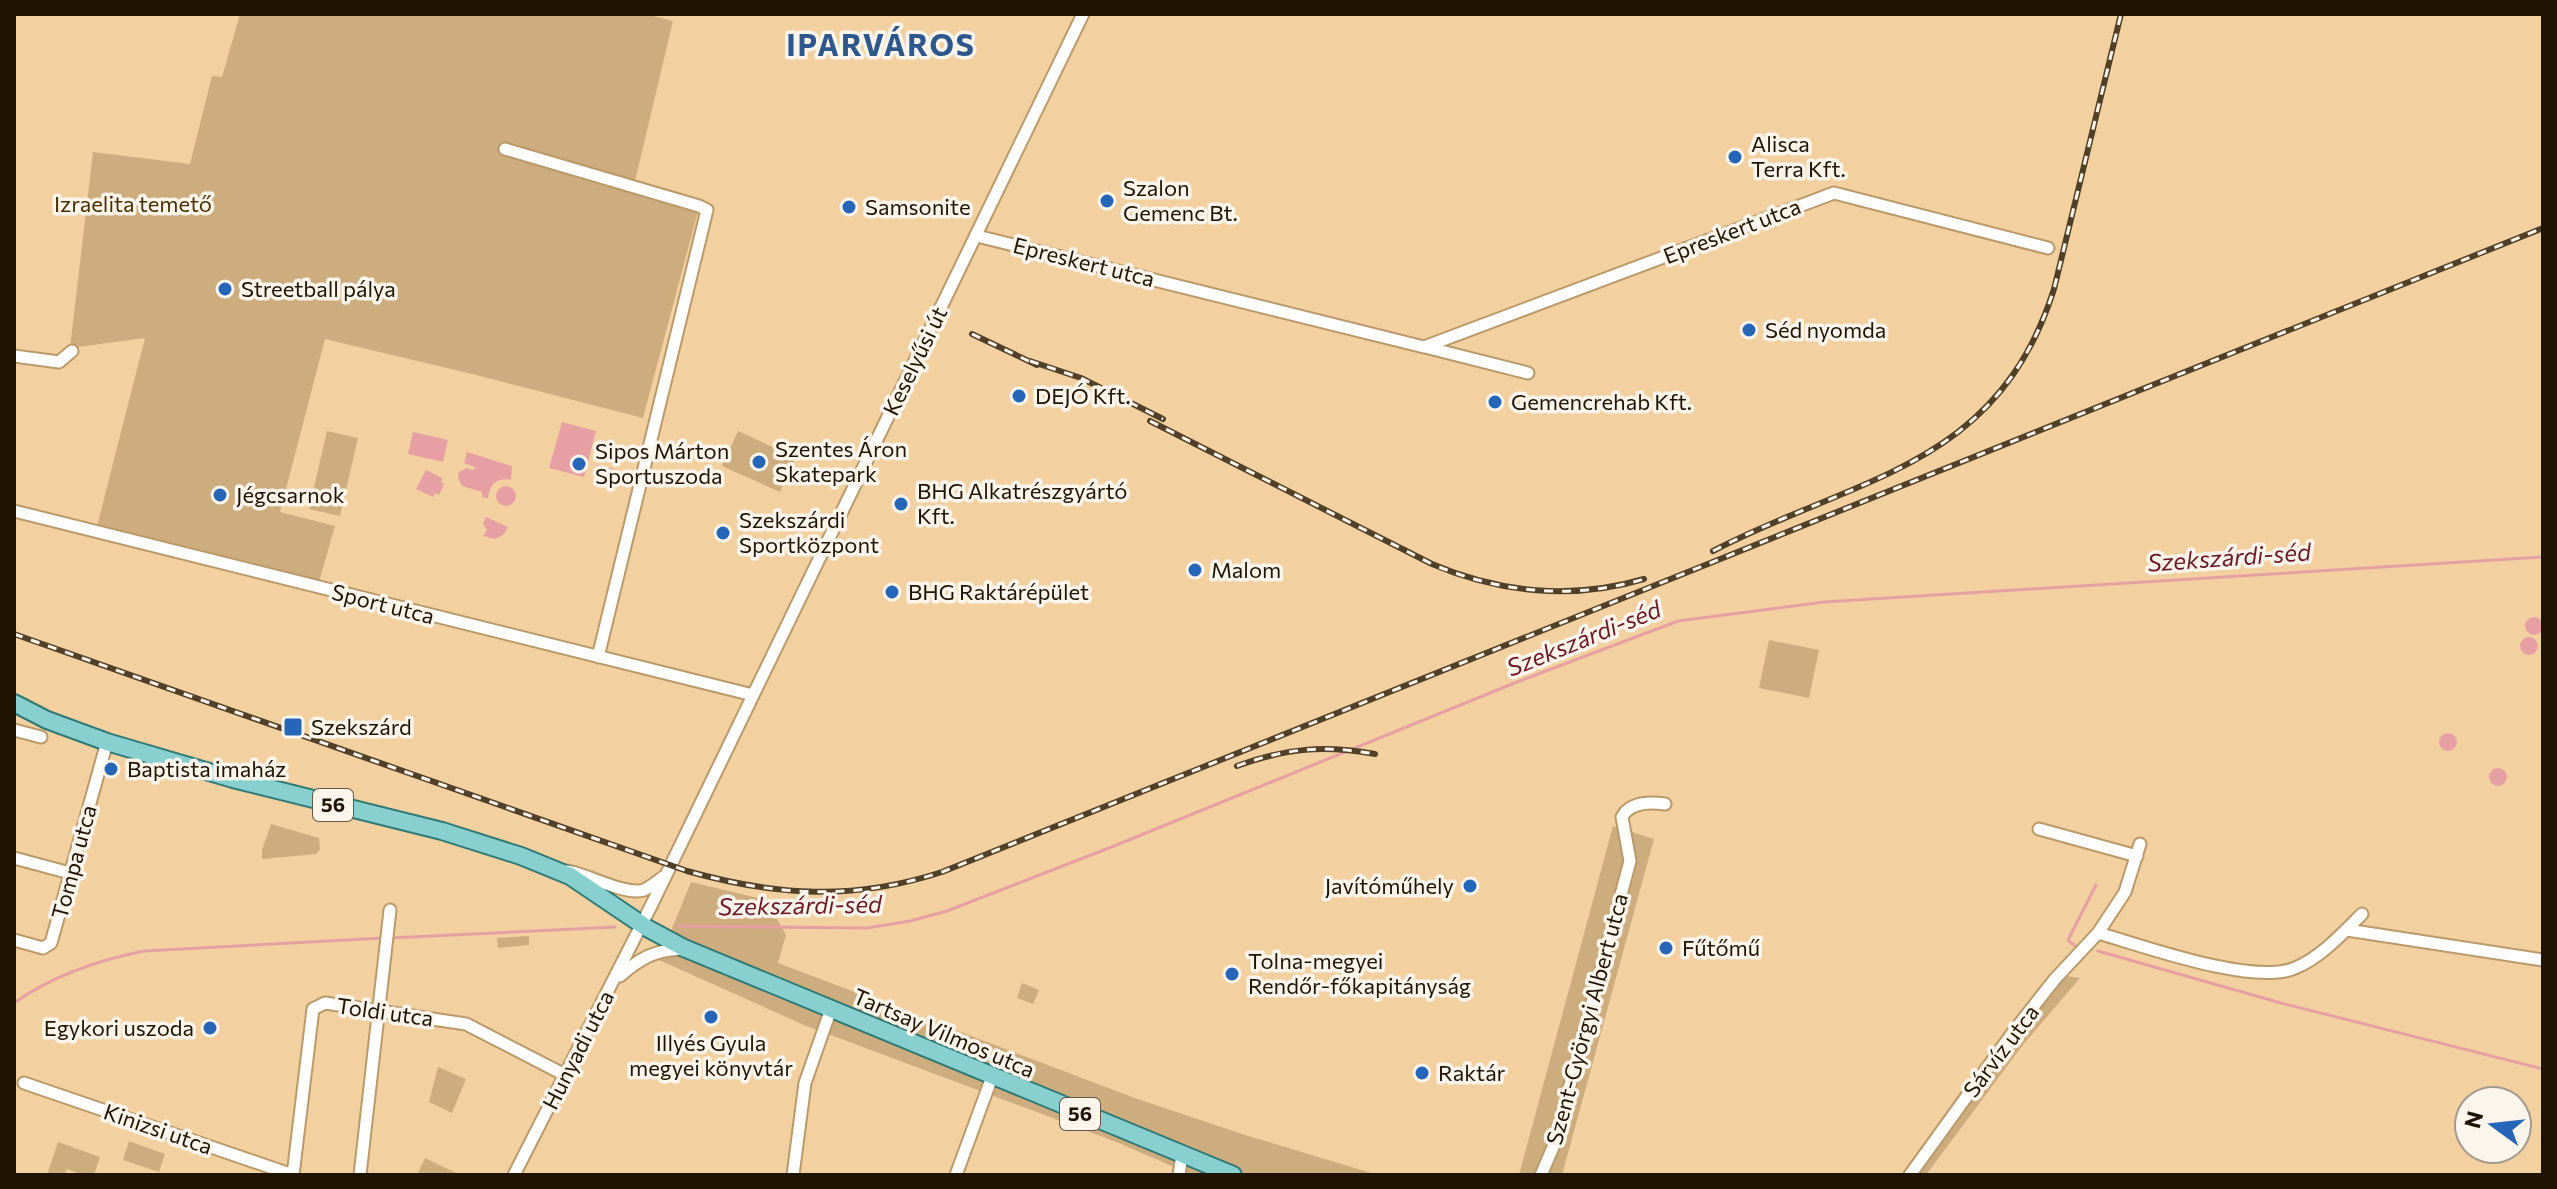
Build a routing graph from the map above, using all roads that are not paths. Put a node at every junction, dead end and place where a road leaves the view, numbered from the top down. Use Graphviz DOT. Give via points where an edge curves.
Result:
graph roads {
  1 [pos="1083,14"];
  2 [pos="505,149"];
  3 [pos="977,236"];
  4 [pos="2048,248"];
  5 [pos="1424,347"];
  6 [pos="72,351"];
  7 [pos="14,356"];
  8 [pos="1528,373"];
  9 [pos="14,511"];
  10 [pos="598,657"];
  11 [pos="753,695"];
  12 [pos="14,703"];
  13 [pos="14,730"];
  14 [pos="41,737"];
  15 [pos="107,742"];
  16 [pos="1665,804"];
  17 [pos="2039,829"];
  18 [pos="14,858"];
  19 [pos="555,869"];
  20 [pos="70,873"];
  21 [pos="666,874"];
  22 [pos="390,910"];
  23 [pos="2362,914"];
  24 [pos="642,925"];
  25 [pos="2347,930"];
  26 [pos="2098,933"];
  27 [pos="14,940"];
  28 [pos="684,948"];
  29 [pos="2543,960"];
  30 [pos="613,982"];
  31 [pos="379,1009"];
  32 [pos="831,1009"];
  33 [pos="565,1075"];
  34 [pos="992,1077"];
  35 [pos="24,1083"];
  36 [pos="1182,1154"];
  37 [pos="293,1175"];
  38 [pos="360,1175"];
  39 [pos="514,1175"];
  40 [pos="793,1175"];
  41 [pos="956,1175"];
  42 [pos="1179,1175"];
  43 [pos="1233,1175"];
  44 [pos="1541,1175"];
  45 [pos="1910,1175"];
  1 -- 3 [label="street, Keselyűsi út"];
  2 -- 10 [label="street" via="707,210"];
  3 -- 5 [label="street, Epreskert utca"];
  3 -- 11 [label="street, Keselyűsi út"];
  4 -- 5 [label="street, Epreskert utca" via="1834,193"];
  5 -- 8 [label="street, Epreskert utca"];
  6 -- 7 [label="street" via="59,362"];
  9 -- 10 [label="street, Sport utca"];
  10 -- 11 [label="street, Sport utca"];
  11 -- 21 [label="street, Keselyűsi út"];
  12 -- 15 [label="main road, 56"];
  13 -- 14 [label="street"];
  15 -- 19 [label="main road, 56" via="442,831"];
  15 -- 20 [label="street, Tompa utca"];
  16 -- 44 [label="street, Szent-Györgyi Albert utca" via="1636,805 1623,813 1630,861 1554,1145"];
  17 -- 26 [label="street, Sárvíz utca" via="2138,850 2125,892"];
  18 -- 20 [label="street"];
  19 -- 21 [label="street" via="583,873 630,891 644,890"];
  19 -- 24 [label="main road, 56"];
  20 -- 27 [label="street, Tompa utca" via="51,943 43,948"];
  21 -- 24 [label="street, Keselyűsi út"];
  22 -- 31 [label="street"];
  23 -- 25 [label="street"];
  24 -- 28 [label="main road, Tartsay Vilmos utca / 56"];
  24 -- 30 [label="street, Hunyadi utca"];
  25 -- 26 [label="street" via="2293,970 2269,974 2228,969"];
  25 -- 29 [label="street"];
  26 -- 45 [label="street, Sárvíz utca" via="2014,1031"];
  28 -- 30 [label="street" via="646,955"];
  28 -- 32 [label="main road, Tartsay Vilmos utca / 56"];
  30 -- 33 [label="street, Hunyadi utca"];
  31 -- 33 [label="street, Toldi utca" via="466,1024"];
  31 -- 37 [label="street, Toldi utca" via="325,1003 313,1009"];
  31 -- 38 [label="street"];
  32 -- 34 [label="main road, Tartsay Vilmos utca / 56"];
  32 -- 40 [label="street" via="805,1083"];
  33 -- 39 [label="street, Hunyadi utca"];
  34 -- 36 [label="main road, Tartsay Vilmos utca / 56"];
  34 -- 41 [label="street"];
  35 -- 37 [label="street, Kinizsi utca"];
  36 -- 42 [label="street"];
  36 -- 43 [label="main road, Tartsay Vilmos utca / 56"];
}
